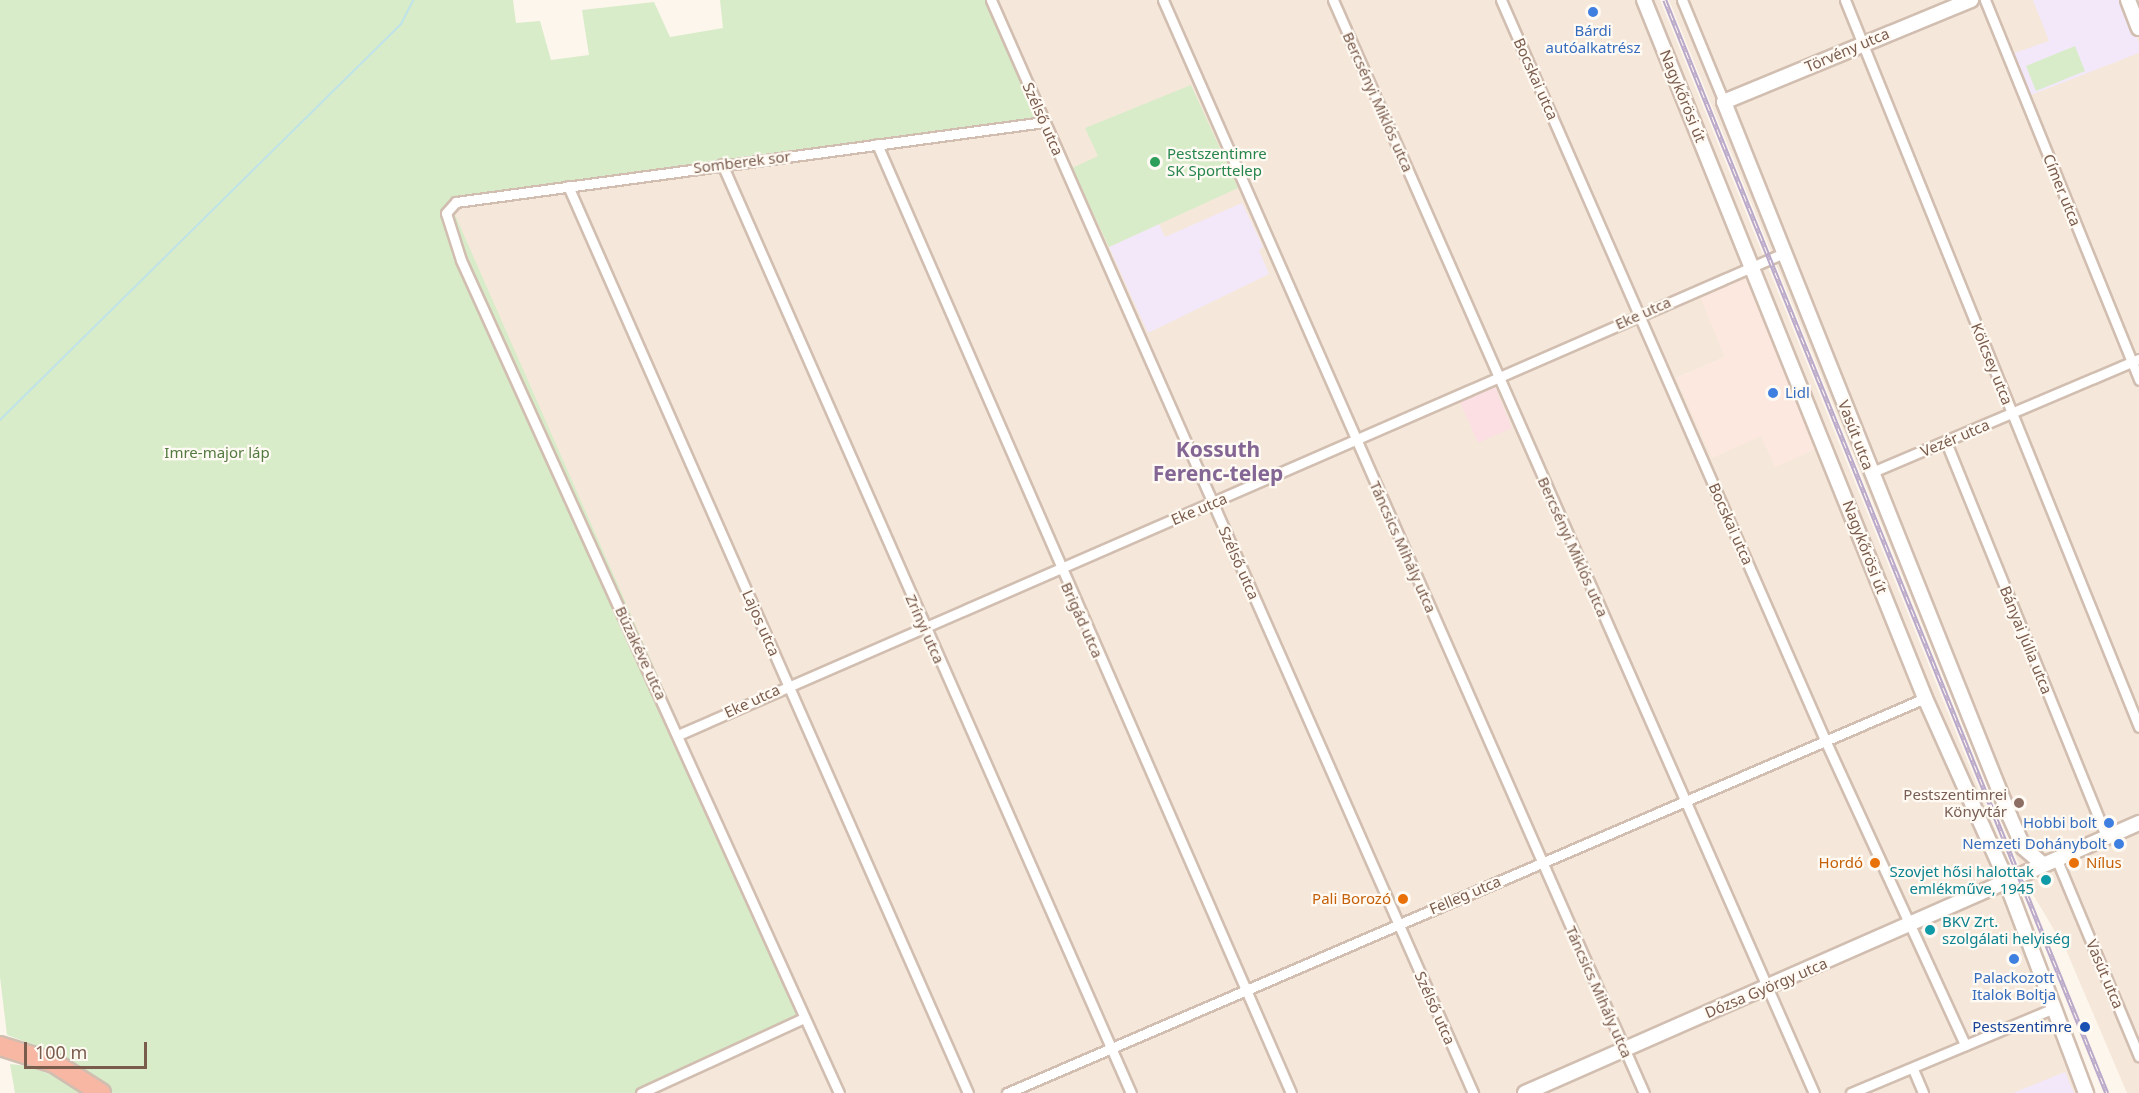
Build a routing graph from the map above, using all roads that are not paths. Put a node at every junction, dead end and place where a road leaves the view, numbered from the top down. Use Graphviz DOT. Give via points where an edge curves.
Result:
graph roads {
  1 [pos="991,0"];
  2 [pos="1163,0"];
  3 [pos="1333,0"];
  4 [pos="1501,0"];
  5 [pos="1644,0"];
  6 [pos="1682,0"];
  7 [pos="1845,0"];
  8 [pos="1971,0"];
  9 [pos="1985,0"];
  10 [pos="2128,0"];
  11 [pos="2139,28"];
  12 [pos="1863,44"];
  13 [pos="1724,102"];
  14 [pos="1044,122"];
  15 [pos="877,144"];
  16 [pos="722,164"];
  17 [pos="568,186"];
  18 [pos="446,213"];
  19 [pos="1784,253"];
  20 [pos="1753,266"];
  21 [pos="1639,314"];
  22 [pos="2135,360"];
  23 [pos="1499,378"];
  24 [pos="2139,380"];
  25 [pos="2013,414"];
  26 [pos="1356,439"];
  27 [pos="1946,442"];
  28 [pos="1870,473"];
  29 [pos="1213,504"];
  30 [pos="1059,568"];
  31 [pos="924,627"];
  32 [pos="789,685"];
  33 [pos="1924,698"];
  34 [pos="2139,727"];
  35 [pos="678,735"];
  36 [pos="1825,740"];
  37 [pos="1684,801"];
  38 [pos="2139,823"];
  39 [pos="2106,837"];
  40 [pos="2056,858"];
  41 [pos="1542,862"];
  42 [pos="2041,863"];
  43 [pos="2006,882"];
  44 [pos="1398,924"];
  45 [pos="1910,925"];
  46 [pos="1767,987"];
  47 [pos="1243,989"];
  48 [pos="2052,1009"];
  49 [pos="804,1018"];
  50 [pos="0,1046"];
  51 [pos="1110,1046"];
  52 [pos="1965,1046"];
  53 [pos="1623,1049"];
  54 [pos="2139,1056"];
  55 [pos="1912,1069"];
  56 [pos="101,1093"];
  57 [pos="641,1093"];
  58 [pos="839,1093"];
  59 [pos="968,1093"];
  60 [pos="1007,1093"];
  61 [pos="1131,1093"];
  62 [pos="1291,1093"];
  63 [pos="1473,1093"];
  64 [pos="1525,1093"];
  65 [pos="1644,1093"];
  66 [pos="1814,1093"];
  67 [pos="1851,1093"];
  68 [pos="1923,1093"];
  69 [pos="2086,1093"];
  1 -- 14 [label="street, Szélső utca"];
  2 -- 26 [label="street, Táncsics Mihály utca"];
  3 -- 23 [label="street, Bercsényi Miklós utca"];
  4 -- 21 [label="street, Bocskai utca"];
  5 -- 20 [label="street, Nagykőrösi út"];
  6 -- 13 [label="street, Vasút utca"];
  7 -- 12 [label="street, Kölcsey utca"];
  8 -- 12 [label="street, Törvény utca"];
  9 -- 22 [label="street, Címer utca"];
  10 -- 11 [label="street"];
  12 -- 13 [label="street, Törvény utca"];
  12 -- 25 [label="street, Kölcsey utca"];
  13 -- 19 [label="street, Vasút utca"];
  14 -- 15 [label="street, Somberek sor"];
  14 -- 29 [label="street, Szélső utca"];
  15 -- 16 [label="street, Somberek sor"];
  15 -- 30 [label="street, Brigád utca"];
  16 -- 17 [label="street, Somberek sor"];
  16 -- 31 [label="street, Zrínyi utca"];
  17 -- 18 [label="street, Somberek sor" via="456,202"];
  17 -- 32 [label="street, Lajos utca"];
  18 -- 35 [label="street, Búzakéve utca" via="461,260"];
  19 -- 20 [label="street, Eke utca"];
  19 -- 28 [label="street, Vasút utca"];
  20 -- 21 [label="street, Eke utca"];
  20 -- 33 [label="street, Nagykőrösi út"];
  21 -- 23 [label="street, Eke utca"];
  21 -- 36 [label="street, Bocskai utca"];
  22 -- 24 [label="street, Címer utca"];
  22 -- 25 [label="street, Vezér utca"];
  23 -- 26 [label="street, Eke utca"];
  23 -- 37 [label="street, Bercsényi Miklós utca"];
  25 -- 27 [label="street, Vezér utca"];
  25 -- 34 [label="street, Kölcsey utca"];
  26 -- 29 [label="street, Eke utca"];
  26 -- 41 [label="street, Táncsics Mihály utca"];
  27 -- 28 [label="street, Vezér utca"];
  27 -- 39 [label="street, Bányai Júlia utca"];
  28 -- 42 [label="street, Vasút utca" via="2016,831 2024,848"];
  29 -- 30 [label="street, Eke utca"];
  29 -- 44 [label="street, Szélső utca"];
  30 -- 31 [label="street, Eke utca"];
  30 -- 47 [label="street, Brigád utca"];
  31 -- 32 [label="street, Eke utca"];
  31 -- 51 [label="street, Zrínyi utca"];
  32 -- 35 [label="street, Eke utca"];
  32 -- 59 [label="street, Lajos utca"];
  33 -- 36 [label="street, Felleg utca"];
  33 -- 43 [label="street, Nagykőrösi út"];
  35 -- 49 [label="street, Búzakéve utca"];
  36 -- 37 [label="street, Felleg utca"];
  36 -- 45 [label="street, Bocskai utca"];
  37 -- 41 [label="street, Felleg utca"];
  37 -- 46 [label="street, Bercsényi Miklós utca"];
  38 -- 39 [label="street, Dózsa György utca"];
  39 -- 40 [label="street, Dózsa György utca"];
  40 -- 42 [label="street, Dózsa György utca"];
  40 -- 54 [label="street, Vasút utca"];
  41 -- 44 [label="street, Felleg utca"];
  41 -- 53 [label="street, Táncsics Mihály utca"];
  42 -- 43 [label="street, Dózsa György utca"];
  43 -- 45 [label="street, Dózsa György utca"];
  43 -- 48 [label="street, Nagykőrösi út"];
  44 -- 47 [label="street, Felleg utca"];
  44 -- 63 [label="street, Szélső utca"];
  45 -- 46 [label="street, Dózsa György utca"];
  45 -- 52 [label="street, Bocskai utca"];
  46 -- 53 [label="street, Dózsa György utca"];
  46 -- 66 [label="street, Bercsényi Miklós utca"];
  47 -- 51 [label="street, Felleg utca"];
  47 -- 62 [label="street, Brigád utca"];
  48 -- 52 [label="street"];
  48 -- 69 [label="street, Nagykőrösi út"];
  49 -- 57 [label="street"];
  49 -- 58 [label="street, Búzakéve utca"];
  50 -- 56 [label="highway" via="54,1063"];
  51 -- 60 [label="street, Felleg utca"];
  51 -- 61 [label="street, Zrínyi utca"];
  52 -- 55 [label="street"];
  53 -- 64 [label="street, Dózsa György utca"];
  53 -- 65 [label="street, Táncsics Mihály utca"];
  55 -- 67 [label="street"];
  55 -- 68 [label="street"];
}
